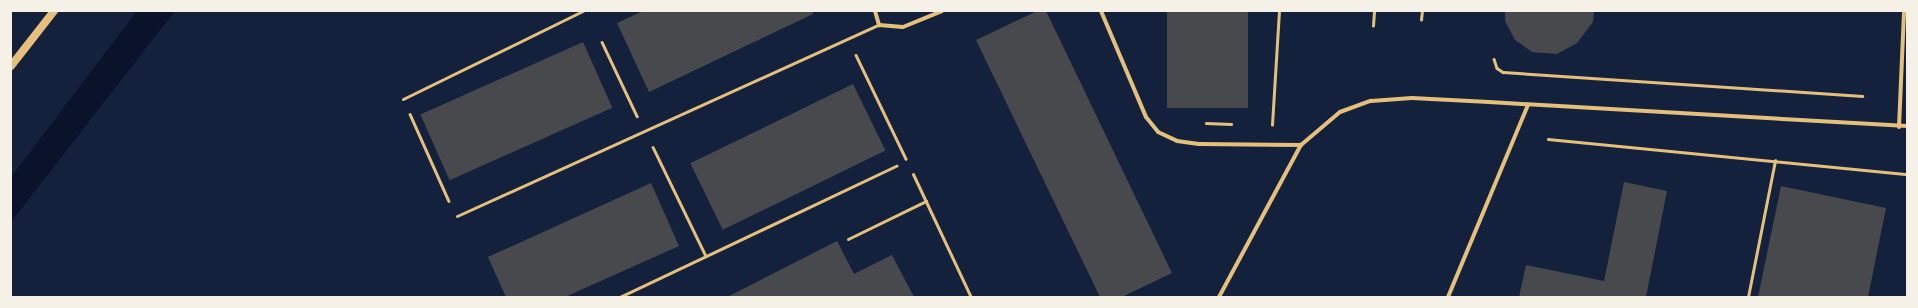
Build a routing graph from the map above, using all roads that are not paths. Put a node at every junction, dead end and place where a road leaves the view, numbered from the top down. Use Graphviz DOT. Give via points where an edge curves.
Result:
graph roads {
  1 [pos="54,11"];
  2 [pos="583,11"];
  3 [pos="875,11"];
  4 [pos="942,11"];
  5 [pos="1102,11"];
  6 [pos="1904,11"];
  7 [pos="879,24"];
  8 [pos="11,66"];
  9 [pos="403,99"];
  10 [pos="1528,105"];
  11 [pos="1907,126"];
  12 [pos="1899,127"];
  13 [pos="1301,145"];
  14 [pos="913,174"];
  15 [pos="926,201"];
  16 [pos="457,216"];
  17 [pos="848,240"];
  18 [pos="971,297"];
  19 [pos="1219,297"];
  20 [pos="1448,297"];
  1 -- 8 [label="main road"];
  2 -- 9 [label="lane"];
  3 -- 7 [label="street"];
  4 -- 7 [label="street" via="903,28"];
  5 -- 13 [label="street" via="1146,117 1158,132 1177,141 1199,144"];
  6 -- 12 [label="street"];
  7 -- 16 [label="lane"];
  10 -- 12 [label="street"];
  10 -- 13 [label="street" via="1412,98 1371,101 1340,112"];
  10 -- 20 [label="street"];
  11 -- 12 [label="street"];
  13 -- 19 [label="street"];
  14 -- 15 [label="lane"];
  15 -- 17 [label="lane"];
  15 -- 18 [label="lane"];
}
